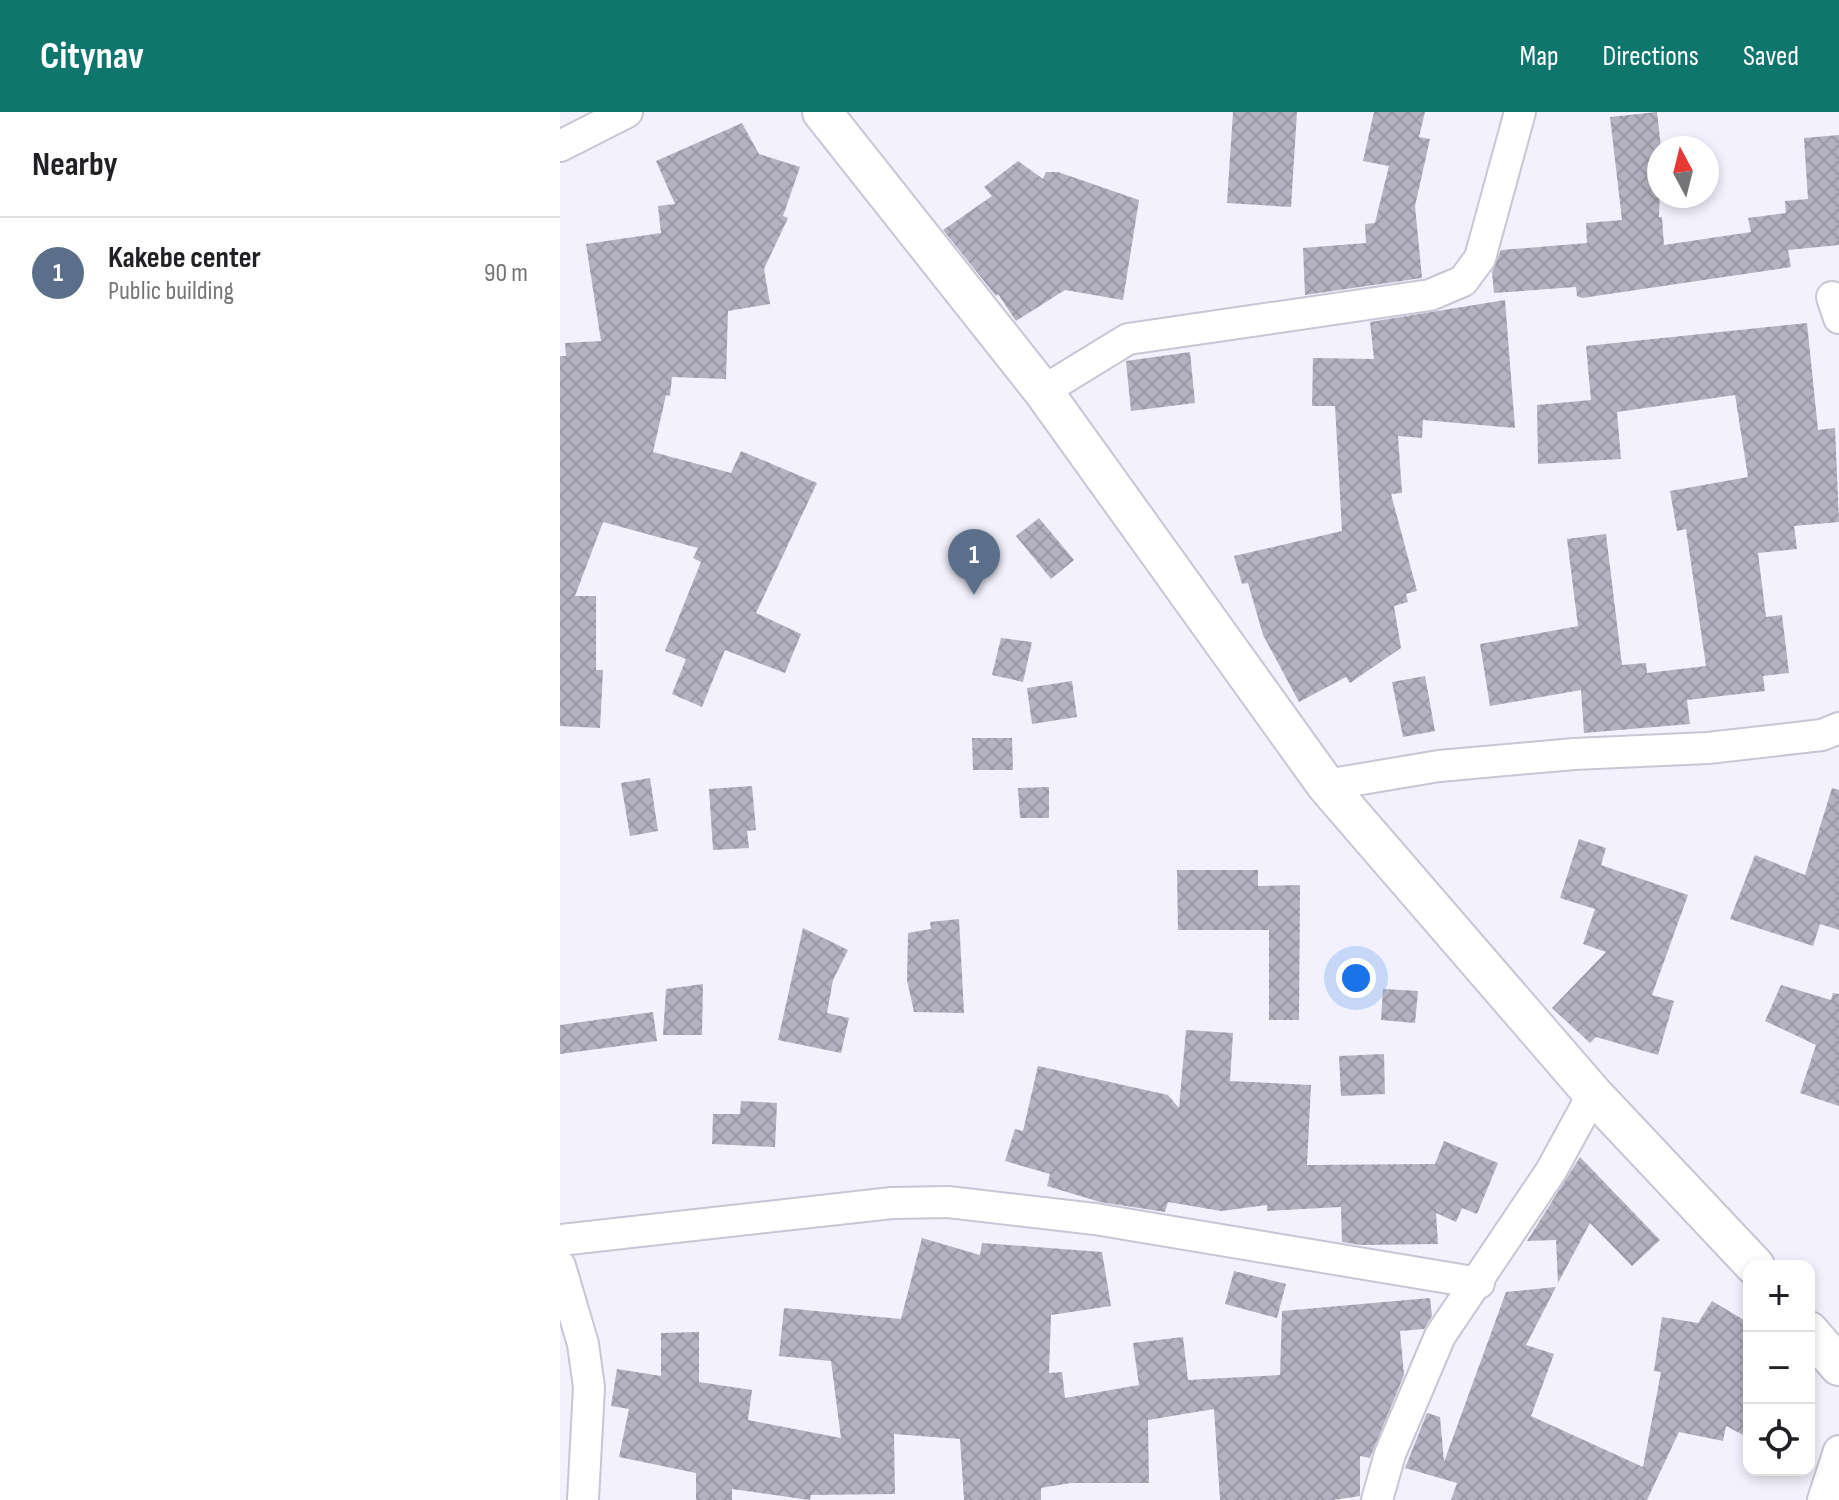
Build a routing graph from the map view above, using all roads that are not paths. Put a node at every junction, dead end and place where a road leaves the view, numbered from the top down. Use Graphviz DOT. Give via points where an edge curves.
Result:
graph roads {
  1 [pos="627,112"];
  2 [pos="822,112"];
  3 [pos="1520,112"];
  4 [pos="560,146"];
  5 [pos="1043,391"];
  6 [pos="1839,728"];
  7 [pos="1326,785"];
  8 [pos="1593,1094"];
  9 [pos="560,1240"];
  10 [pos="1749,1260"];
  11 [pos="560,1266"];
  12 [pos="1479,1283"];
  13 [pos="1810,1332"];
  14 [pos="1839,1366"];
  15 [pos="1839,1451"];
  16 [pos="583,1500"];
  17 [pos="1377,1500"];
  18 [pos="1823,1500"];
  1 -- 4 [label="street"];
  2 -- 5 [label="street"];
  3 -- 5 [label="street" via="1480,258 1463,281 1430,295 1128,339"];
  5 -- 7 [label="street"];
  6 -- 7 [label="street" via="1822,735 1708,748 1439,766"];
  7 -- 8 [label="street"];
  8 -- 10 [label="street"];
  8 -- 12 [label="street"];
  9 -- 12 [label="street" via="892,1203 948,1202 1095,1219"];
  11 -- 16 [label="street" via="583,1344 589,1387"];
  12 -- 17 [label="street" via="1440,1336 1390,1454"];
  13 -- 14 [label="street"];
  15 -- 18 [label="street"];
}
